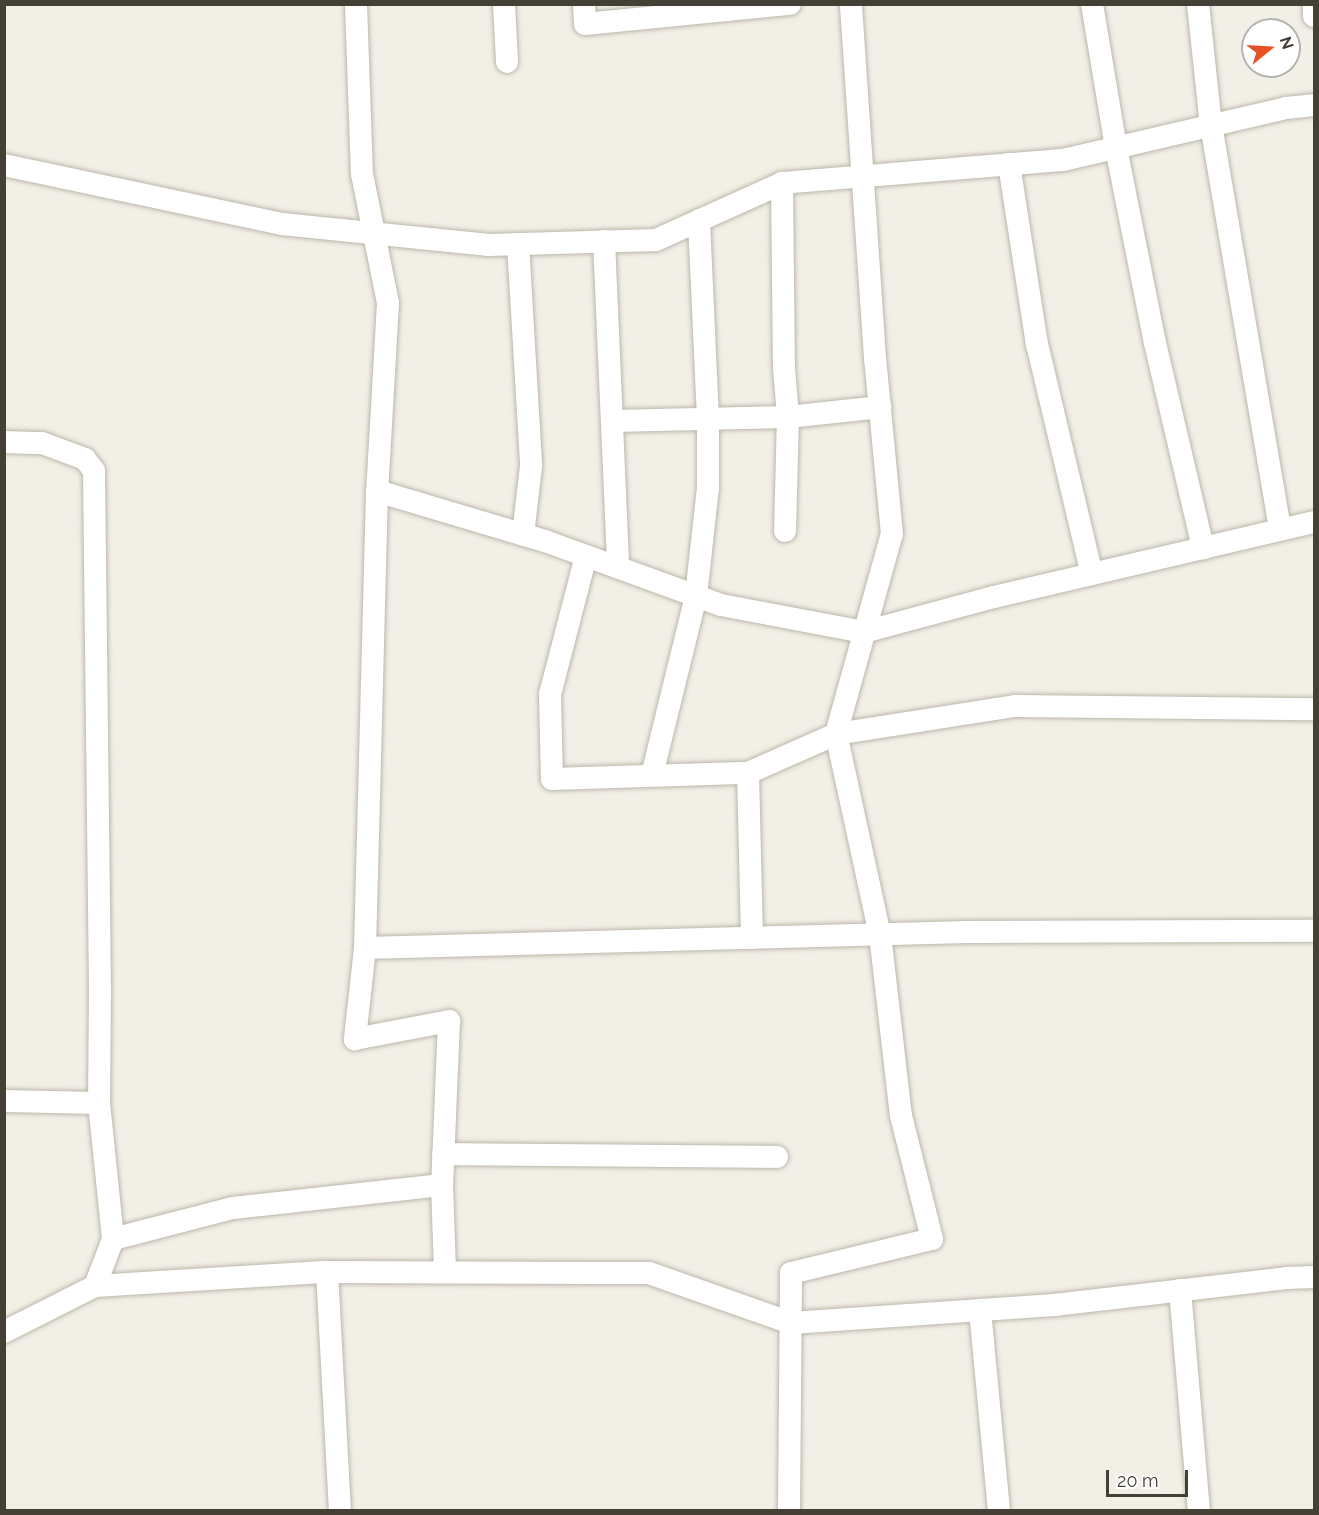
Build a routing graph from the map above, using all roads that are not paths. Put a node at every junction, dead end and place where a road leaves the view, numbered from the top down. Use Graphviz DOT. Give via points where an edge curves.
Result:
graph roads {
  1 [pos="356,4"];
  2 [pos="504,4"];
  3 [pos="584,4"];
  4 [pos="790,4"];
  5 [pos="851,4"];
  6 [pos="1092,4"];
  7 [pos="1198,4"];
  8 [pos="1314,4"];
  9 [pos="722,8"];
  10 [pos="1314,16"];
  11 [pos="507,62"];
  12 [pos="1314,105"];
  13 [pos="1211,125"];
  14 [pos="1116,148"];
  15 [pos="1009,164"];
  16 [pos="4,165"];
  17 [pos="862,176"];
  18 [pos="782,183"];
  19 [pos="699,220"];
  20 [pos="374,234"];
  21 [pos="604,242"];
  22 [pos="518,244"];
  23 [pos="880,407"];
  24 [pos="788,417"];
  25 [pos="708,419"];
  26 [pos="612,421"];
  27 [pos="4,442"];
  28 [pos="377,491"];
  29 [pos="1314,522"];
  30 [pos="1280,529"];
  31 [pos="785,531"];
  32 [pos="523,535"];
  33 [pos="1203,548"];
  34 [pos="586,556"];
  35 [pos="618,568"];
  36 [pos="1092,574"];
  37 [pos="696,596"];
  38 [pos="864,632"];
  39 [pos="1314,709"];
  40 [pos="837,734"];
  41 [pos="748,773"];
  42 [pos="652,776"];
  43 [pos="1314,931"];
  44 [pos="880,935"];
  45 [pos="752,938"];
  46 [pos="365,948"];
  47 [pos="4,1101"];
  48 [pos="99,1103"];
  49 [pos="443,1154"];
  50 [pos="777,1157"];
  51 [pos="442,1185"];
  52 [pos="113,1239"];
  53 [pos="327,1272"];
  54 [pos="445,1272"];
  55 [pos="1314,1277"];
  56 [pos="94,1286"];
  57 [pos="1180,1290"];
  58 [pos="980,1310"];
  59 [pos="791,1323"];
  60 [pos="4,1332"];
  61 [pos="340,1510"];
  62 [pos="789,1510"];
  63 [pos="999,1510"];
  64 [pos="1199,1510"];
  1 -- 20 [label="street" via="362,174"];
  2 -- 11 [label="street"];
  3 -- 9 [label="street" via="585,24"];
  4 -- 9 [label="street"];
  5 -- 17 [label="street"];
  6 -- 14 [label="street"];
  7 -- 13 [label="street"];
  8 -- 10 [label="street"];
  12 -- 13 [label="street"];
  13 -- 14 [label="street"];
  13 -- 30 [label="street"];
  14 -- 15 [label="street" via="1063,160"];
  14 -- 33 [label="street" via="1155,343"];
  15 -- 17 [label="street"];
  15 -- 36 [label="street" via="1037,344"];
  16 -- 20 [label="street" via="282,224"];
  17 -- 18 [label="street"];
  17 -- 23 [label="street"];
  18 -- 19 [label="street"];
  18 -- 24 [label="street"];
  19 -- 21 [label="street" via="656,240"];
  19 -- 25 [label="street"];
  20 -- 22 [label="street" via="489,245"];
  20 -- 28 [label="street" via="388,303"];
  21 -- 22 [label="street"];
  21 -- 26 [label="street"];
  22 -- 32 [label="street" via="531,466"];
  23 -- 24 [label="street"];
  23 -- 38 [label="street" via="892,534"];
  24 -- 25 [label="street"];
  24 -- 31 [label="street"];
  25 -- 26 [label="street"];
  25 -- 37 [label="street" via="708,488"];
  26 -- 35 [label="street"];
  27 -- 48 [label="street" via="42,443 85,459 94,471"];
  28 -- 32 [label="street"];
  28 -- 46 [label="street"];
  29 -- 30 [label="street"];
  30 -- 33 [label="street"];
  32 -- 34 [label="street"];
  33 -- 36 [label="street"];
  34 -- 35 [label="street"];
  34 -- 42 [label="street" via="550,694 552,779"];
  35 -- 37 [label="street"];
  36 -- 38 [label="street"];
  37 -- 38 [label="street" via="721,605"];
  37 -- 42 [label="street"];
  38 -- 40 [label="street"];
  39 -- 40 [label="street" via="1015,706"];
  40 -- 41 [label="street"];
  40 -- 44 [label="street"];
  41 -- 42 [label="street"];
  41 -- 45 [label="street"];
  43 -- 44 [label="street"];
  44 -- 45 [label="street"];
  44 -- 59 [label="street" via="901,1116 932,1239 791,1273"];
  45 -- 46 [label="street"];
  46 -- 49 [label="street" via="355,1039 449,1021"];
  47 -- 48 [label="street"];
  48 -- 52 [label="street"];
  49 -- 50 [label="street"];
  49 -- 51 [label="street"];
  51 -- 52 [label="street" via="233,1208"];
  51 -- 54 [label="street"];
  52 -- 56 [label="street"];
  53 -- 54 [label="street"];
  53 -- 56 [label="street"];
  53 -- 61 [label="street"];
  54 -- 59 [label="street" via="649,1273"];
  55 -- 57 [label="street"];
  56 -- 60 [label="street"];
  57 -- 58 [label="street"];
  57 -- 64 [label="street"];
  58 -- 59 [label="street"];
  58 -- 63 [label="street"];
  59 -- 62 [label="street"];
}
